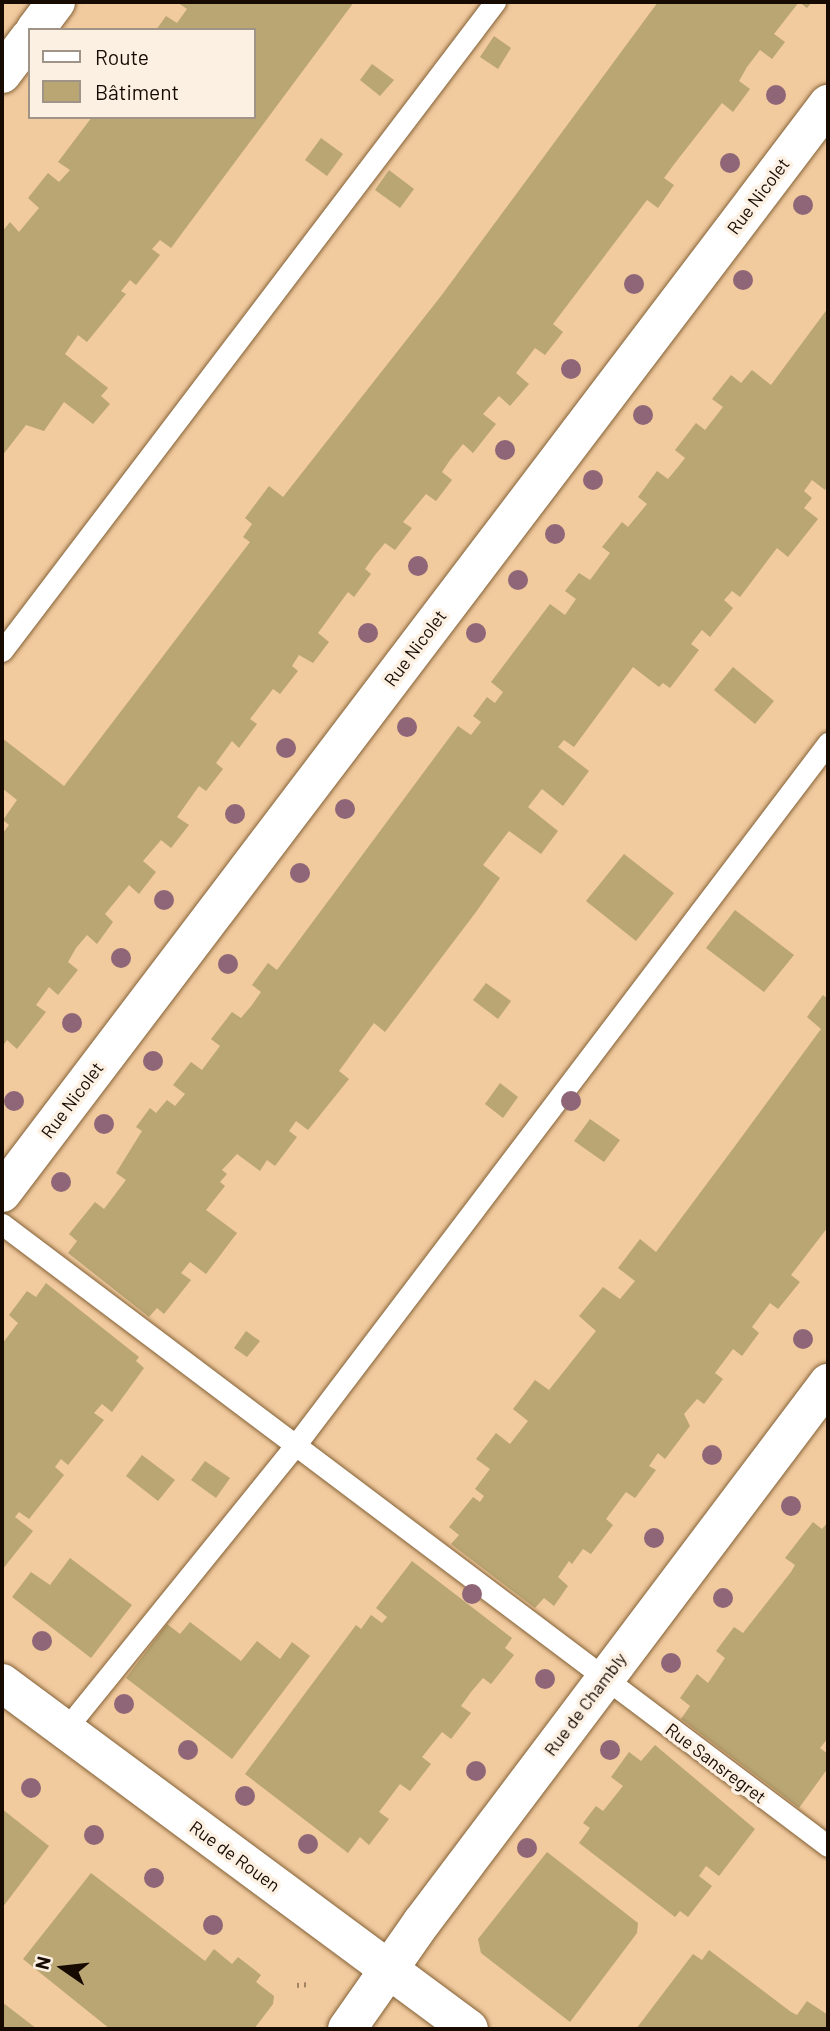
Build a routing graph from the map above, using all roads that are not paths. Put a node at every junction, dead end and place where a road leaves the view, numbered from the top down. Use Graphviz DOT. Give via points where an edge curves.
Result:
graph roads {
  1 [pos="57,2"];
  2 [pos="495,2"];
  3 [pos="37,28"];
  4 [pos="28,40"];
  5 [pos="2,74"];
  6 [pos="828,104"];
  7 [pos="2,651"];
  8 [pos="828,743"];
  9 [pos="2,1193"];
  10 [pos="2,1224"];
  11 [pos="828,1383"];
  12 [pos="297,1443"];
  13 [pos="604,1679"];
  14 [pos="2,1683"];
  15 [pos="64,1731"];
  16 [pos="828,1846"];
  17 [pos="388,1970"];
  18 [pos="347,2029"];
  19 [pos="469,2029"];
  1 -- 3 [label="street"];
  2 -- 7 [label="lane"];
  4 -- 5 [label="street"];
  6 -- 9 [label="street, Rue Nicolet"];
  8 -- 12 [label="lane"];
  10 -- 12 [label="lane, Rue Sansregret"];
  11 -- 13 [label="street, Rue de Chambly"];
  12 -- 13 [label="lane, Rue Sansregret"];
  12 -- 15 [label="lane"];
  13 -- 16 [label="lane, Rue Sansregret"];
  13 -- 17 [label="street, Rue de Chambly"];
  14 -- 15 [label="street, Rue de Rouen"];
  15 -- 17 [label="street, Rue de Rouen"];
  17 -- 18 [label="street, Rue de Chambly"];
  17 -- 19 [label="street, Rue de Rouen"];
}
